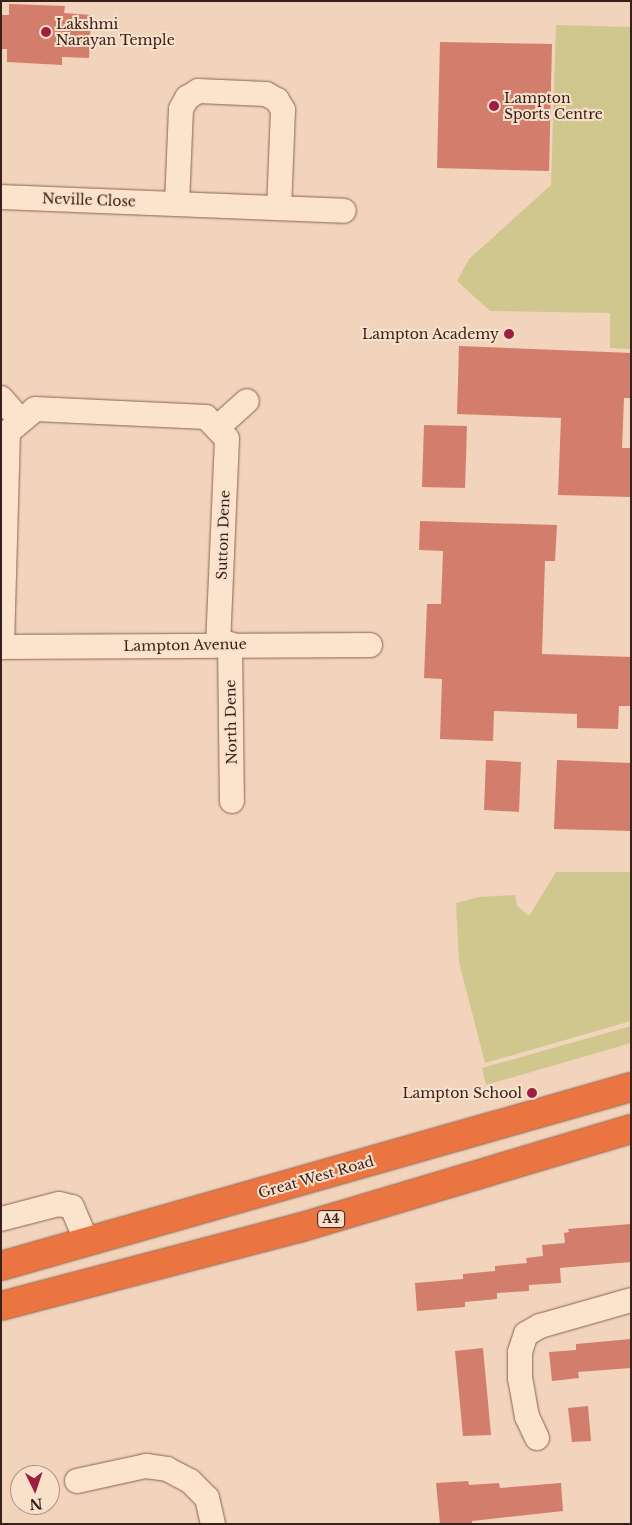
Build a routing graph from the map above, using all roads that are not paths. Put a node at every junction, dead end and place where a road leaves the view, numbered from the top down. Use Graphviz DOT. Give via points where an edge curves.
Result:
graph roads {
  1 [pos="1,197"];
  2 [pos="177,204"];
  3 [pos="278,208"];
  4 [pos="344,211"];
  5 [pos="1,398"];
  6 [pos="247,401"];
  7 [pos="21,421"];
  8 [pos="217,428"];
  9 [pos="224,644"];
  10 [pos="370,645"];
  11 [pos="1,648"];
  12 [pos="232,801"];
  13 [pos="631,1087"];
  14 [pos="631,1129"];
  15 [pos="1,1219"];
  16 [pos="82,1229"];
  17 [pos="1,1266"];
  18 [pos="631,1300"];
  19 [pos="1,1306"];
  20 [pos="536,1438"];
  21 [pos="77,1481"];
  22 [pos="213,1524"];
  1 -- 2 [label="street, Neville Close"];
  2 -- 3 [label="street, Neville Close"];
  2 -- 3 [label="street" via="181,109 187,98 198,90 266,94 277,100 283,110"];
  3 -- 4 [label="street, Neville Close"];
  5 -- 7 [label="street"];
  6 -- 8 [label="street"];
  7 -- 8 [label="street" via="36,409 206,417"];
  7 -- 11 [label="street" via="8,432"];
  8 -- 9 [label="street, Sutton Dene" via="226,439"];
  9 -- 10 [label="street, Lampton Avenue"];
  9 -- 11 [label="street, Lampton Avenue"];
  9 -- 12 [label="street, North Dene"];
  13 -- 16 [label="highway, Great West Road" via="348,1169"];
  14 -- 19 [label="highway, A4" via="299,1228"];
  15 -- 16 [label="street" via="59,1204 72,1207"];
  16 -- 17 [label="highway, Great West Road"];
  18 -- 20 [label="street" via="540,1326 526,1334 520,1352 520,1379 527,1417"];
  21 -- 22 [label="street" via="146,1466 167,1469 190,1481 207,1498"];
}
